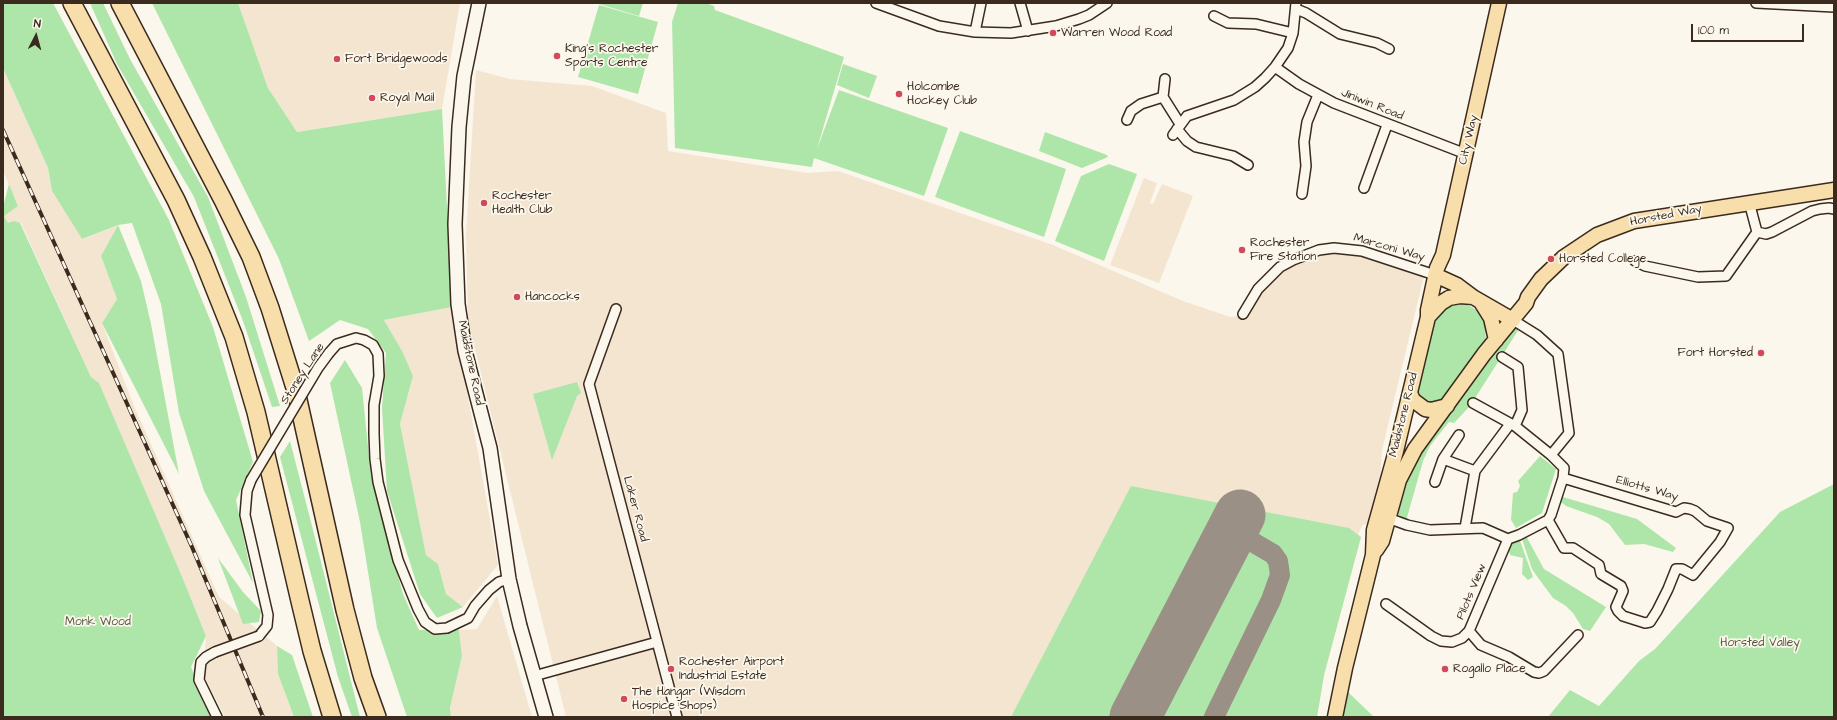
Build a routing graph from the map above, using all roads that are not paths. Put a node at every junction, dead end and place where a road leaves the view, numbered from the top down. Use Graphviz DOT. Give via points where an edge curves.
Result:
graph roads {
  1 [pos="72,3"];
  2 [pos="120,3"];
  3 [pos="479,3"];
  4 [pos="981,3"];
  5 [pos="1020,3"];
  6 [pos="1107,3"];
  7 [pos="1500,3"];
  8 [pos="1756,3"];
  9 [pos="879,4"];
  10 [pos="1296,6"];
  11 [pos="1834,7"];
  12 [pos="1214,16"];
  13 [pos="975,32"];
  14 [pos="1028,32"];
  15 [pos="1293,33"];
  16 [pos="1389,49"];
  17 [pos="1275,66"];
  18 [pos="1165,79"];
  19 [pos="1318,95"];
  20 [pos="1163,97"];
  21 [pos="1127,120"];
  22 [pos="1387,125"];
  23 [pos="1176,129"];
  24 [pos="1466,154"];
  25 [pos="1248,165"];
  26 [pos="1364,188"];
  27 [pos="1834,190"];
  28 [pos="1302,194"];
  29 [pos="1749,202"];
  30 [pos="1834,210"];
  31 [pos="1757,232"];
  32 [pos="1443,255"];
  33 [pos="1635,261"];
  34 [pos="1436,275"];
  35 [pos="1457,285"];
  36 [pos="1528,297"];
  37 [pos="1482,302"];
  38 [pos="616,309"];
  39 [pos="1243,314"];
  40 [pos="1428,317"];
  41 [pos="1513,320"];
  42 [pos="1496,340"];
  43 [pos="1502,357"];
  44 [pos="1410,393"];
  45 [pos="1473,403"];
  46 [pos="1446,406"];
  47 [pos="1513,425"];
  48 [pos="1459,435"];
  49 [pos="1551,455"];
  50 [pos="1443,460"];
  51 [pos="1475,471"];
  52 [pos="1563,478"];
  53 [pos="1435,482"];
  54 [pos="1388,518"];
  55 [pos="1548,520"];
  56 [pos="1465,528"];
  57 [pos="1508,538"];
  58 [pos="1373,556"];
  59 [pos="510,579"];
  60 [pos="1386,604"];
  61 [pos="1469,630"];
  62 [pos="1578,635"];
  63 [pos="657,642"];
  64 [pos="534,676"];
  65 [pos="217,717"];
  66 [pos="332,717"];
  67 [pos="376,717"];
  68 [pos="546,717"];
  69 [pos="677,717"];
  70 [pos="1335,717"];
  1 -- 66 [label="highway" via="176,200 234,337 256,412 312,651"];
  2 -- 67 [label="highway" via="224,200 251,257 270,308 296,391 345,610"];
  3 -- 59 [label="main road, Maidstone Road" via="464,76 460,114 456,183 456,276 465,351 490,448"];
  4 -- 13 [label="street"];
  5 -- 14 [label="street"];
  6 -- 14 [label="street" via="1079,20"];
  7 -- 24 [label="main road, City Way"];
  8 -- 11 [label="street"];
  9 -- 13 [label="street" via="939,26"];
  10 -- 15 [label="street"];
  10 -- 16 [label="street" via="1340,34 1377,43"];
  12 -- 15 [label="street" via="1228,24 1256,24"];
  13 -- 14 [label="street"];
  15 -- 17 [label="street" via="1288,48"];
  17 -- 19 [label="street, Jiniwin Road"];
  17 -- 23 [label="street" via="1255,87 1234,100 1194,112"];
  18 -- 20 [label="street"];
  19 -- 22 [label="street, Jiniwin Road"];
  19 -- 28 [label="street" via="1306,122 1306,166"];
  20 -- 21 [label="street" via="1142,104 1131,111"];
  20 -- 23 [label="street"];
  22 -- 24 [label="street, Jiniwin Road"];
  22 -- 26 [label="street"];
  23 -- 25 [label="street" via="1187,142 1196,147 1233,156"];
  24 -- 32 [label="main road, City Way"];
  27 -- 29 [label="main road, Horsted Way"];
  29 -- 31 [label="street"];
  29 -- 36 [label="main road, Horsted Way" via="1634,221 1607,230 1564,257 1541,279"];
  30 -- 31 [label="street" via="1820,208 1772,232"];
  31 -- 33 [label="street" via="1726,276 1698,277 1645,266"];
  32 -- 34 [label="main road, City Way"];
  32 -- 35 [label="main road"];
  34 -- 35 [label="main road"];
  34 -- 39 [label="street, Marconi Way" via="1362,251 1334,248 1319,250 1293,260 1275,271 1258,289"];
  34 -- 40 [label="main road, Maidstone Road"];
  35 -- 37 [label="main road"];
  36 -- 37 [label="main road" via="1508,307"];
  36 -- 41 [label="main road, Horsted Way"];
  37 -- 40 [label="main road" via="1460,296 1449,298"];
  37 -- 41 [label="main road"];
  37 -- 42 [label="main road" via="1491,318"];
  38 -- 63 [label="street, Laker Road" via="589,384"];
  40 -- 44 [label="main road, Maidstone Road"];
  41 -- 42 [label="main road, Maidstone Road"];
  41 -- 49 [label="street" via="1537,335 1559,355 1569,432"];
  42 -- 46 [label="main road, Maidstone Road"];
  43 -- 47 [label="street" via="1518,367 1522,410"];
  44 -- 46 [label="main road" via="1413,400 1425,409"];
  44 -- 58 [label="main road, Maidstone Road" via="1374,530"];
  45 -- 47 [label="street"];
  46 -- 54 [label="main road, Maidstone Road" via="1408,461"];
  47 -- 49 [label="street"];
  47 -- 51 [label="street"];
  48 -- 50 [label="street"];
  49 -- 52 [label="street" via="1564,467"];
  50 -- 51 [label="street"];
  50 -- 53 [label="street"];
  51 -- 56 [label="street"];
  52 -- 55 [label="street"];
  52 -- 55 [label="street, Elliotts Way" via="1676,512 1684,508 1690,509 1706,521 1728,528 1693,575 1676,569 1668,591 1647,624 1618,611 1616,607 1622,591 1621,586 1601,574 1599,564 1573,548 1564,548"];
  54 -- 56 [label="street" via="1430,530"];
  54 -- 58 [label="main road, Maidstone Road" via="1382,542"];
  55 -- 57 [label="street" via="1519,536"];
  56 -- 57 [label="street" via="1483,528"];
  57 -- 61 [label="street, Pilots View"];
  58 -- 70 [label="main road, Maidstone Road"];
  59 -- 64 [label="main road, Maidstone Road"];
  59 -- 65 [label="street, Stoney Lane, bridge" via="499,582 489,590 468,618 447,628 435,628 426,622 398,560 378,482 374,434 374,405 379,376 378,354 373,345 356,338 337,344 329,352 251,480 247,491 245,515 268,615 267,626 259,636 215,652 201,662 199,680"];
  60 -- 61 [label="street, Pilots View" via="1441,641 1452,642 1462,638"];
  61 -- 62 [label="street" via="1481,645 1539,673 1544,671"];
  63 -- 64 [label="street"];
  63 -- 69 [label="street, Laker Road"];
  64 -- 68 [label="main road, Maidstone Road"];
}
